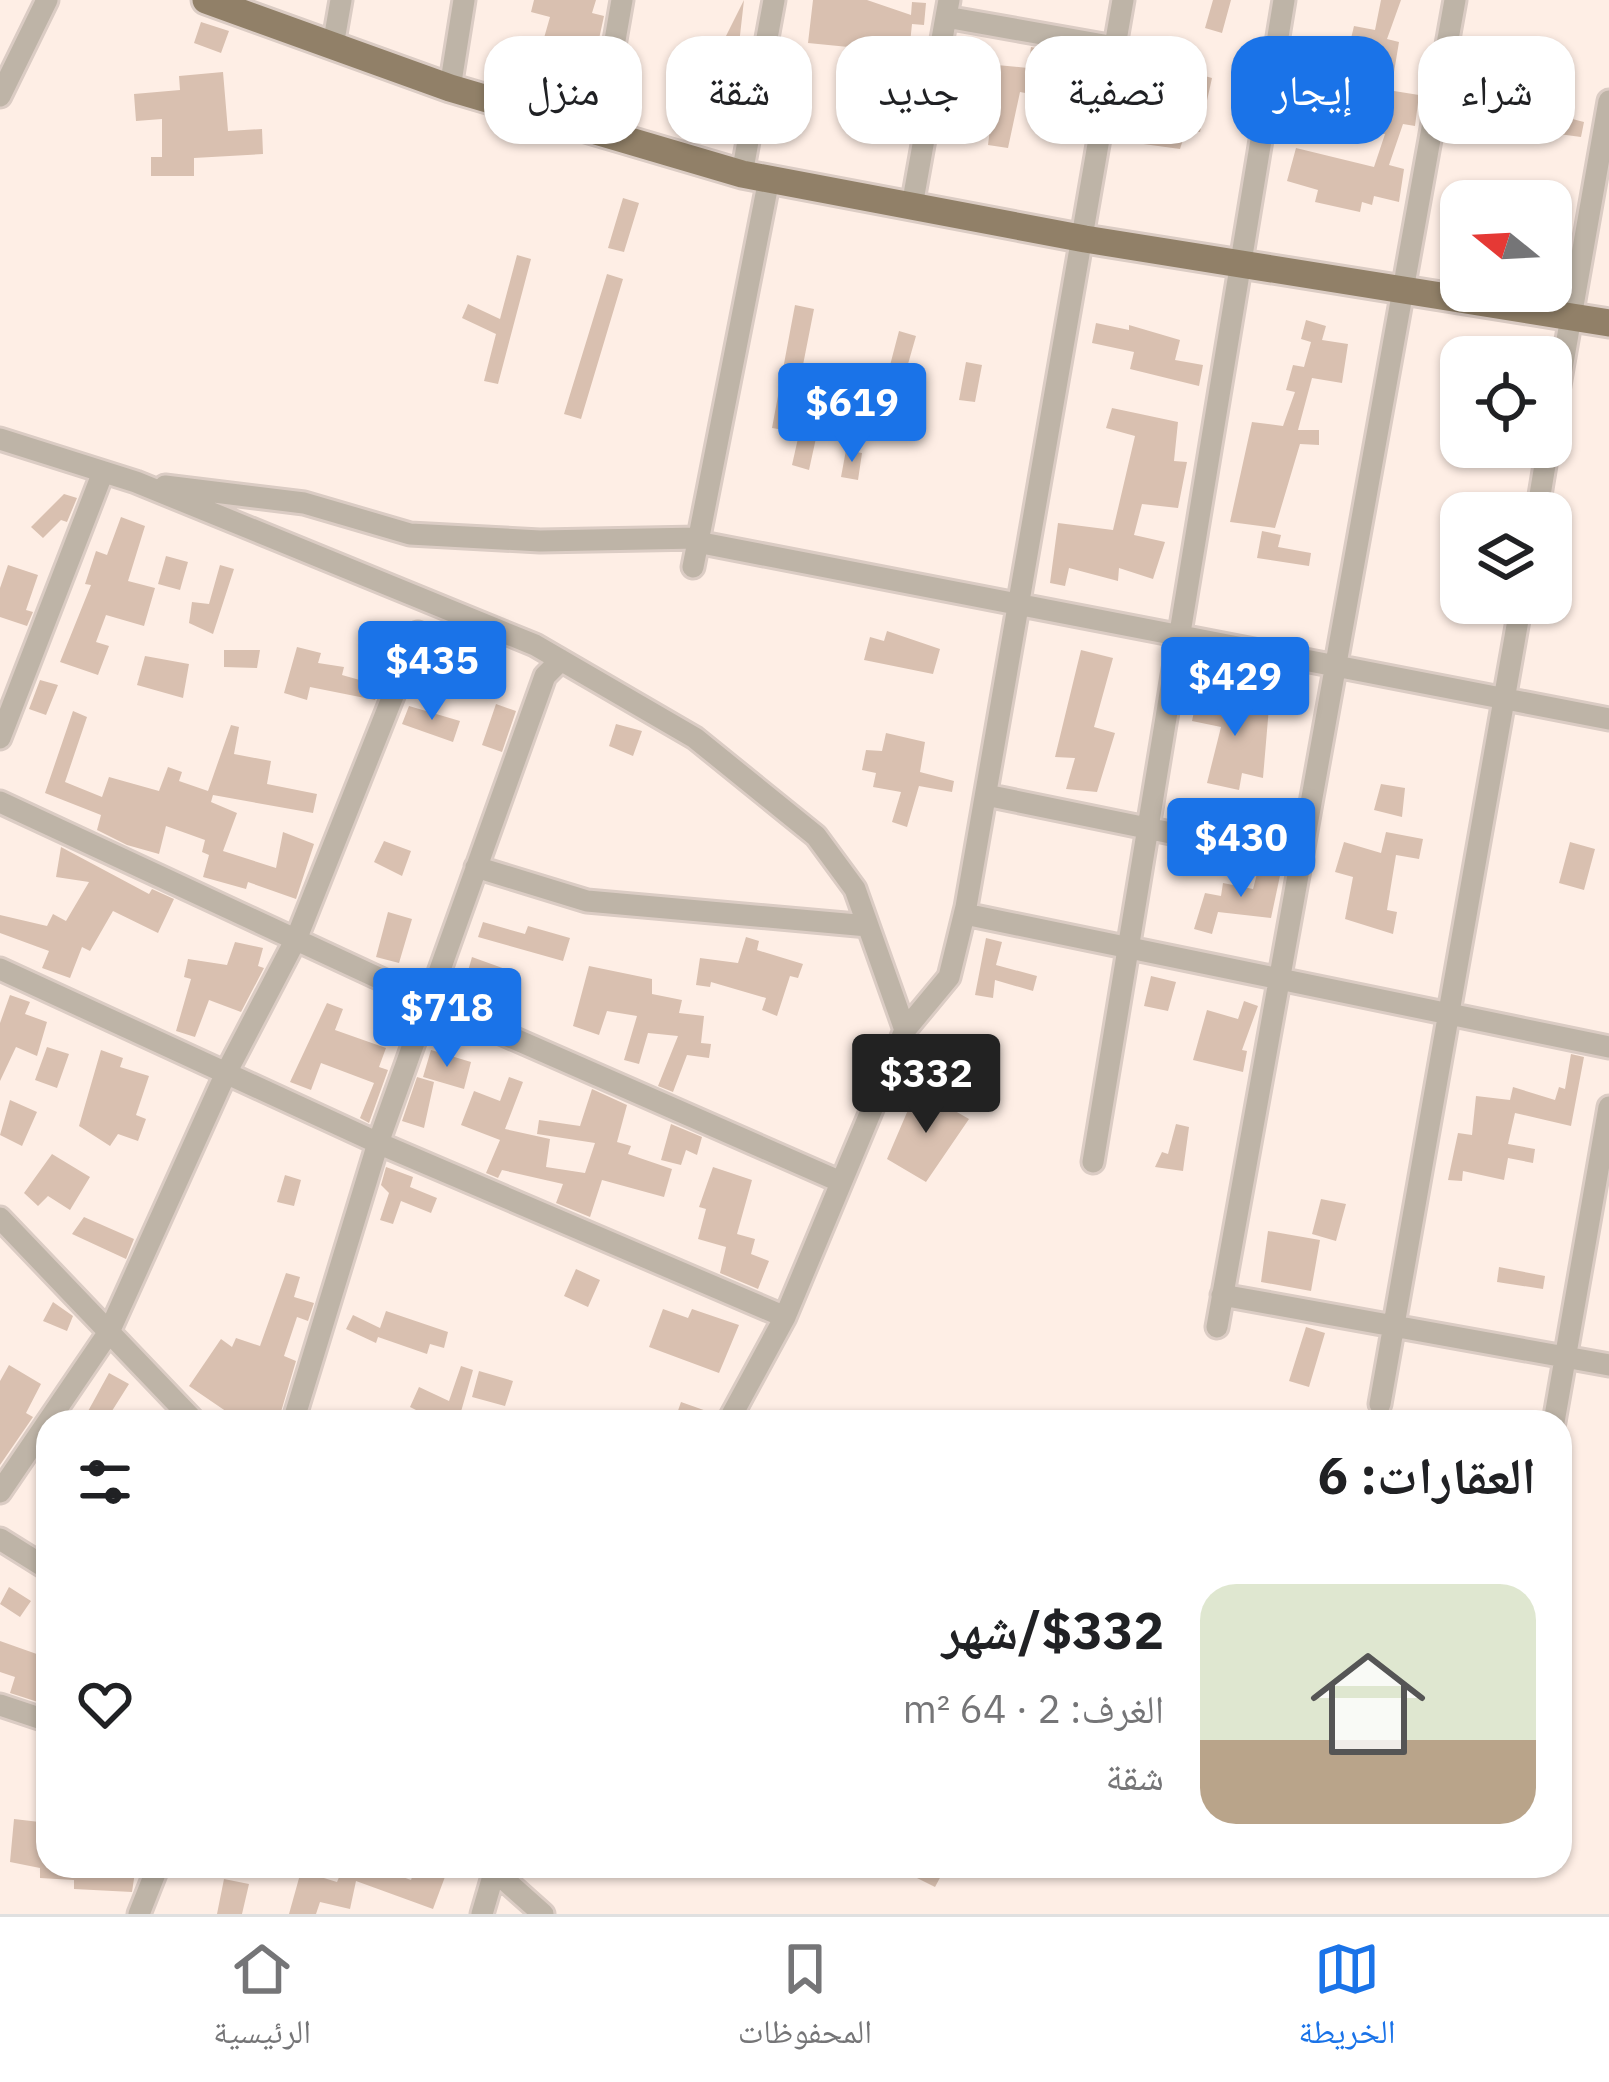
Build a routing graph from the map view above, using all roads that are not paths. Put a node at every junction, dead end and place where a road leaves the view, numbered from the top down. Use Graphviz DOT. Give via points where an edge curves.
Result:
graph roads {
  1 [pos="47,0"];
  2 [pos="206,0"];
  3 [pos="341,0"];
  4 [pos="464,0"];
  5 [pos="622,0"];
  6 [pos="774,0"];
  7 [pos="1123,0"];
  8 [pos="1284,0"];
  9 [pos="1455,0"];
  10 [pos="947,8"];
  11 [pos="616,36"];
  12 [pos="1068,36"];
  13 [pos="1117,36"];
  14 [pos="333,46"];
  15 [pos="450,88"];
  16 [pos="0,95"];
  17 [pos="484,98"];
  18 [pos="1609,101"];
  19 [pos="642,143"];
  20 [pos="1099,144"];
  21 [pos="756,176"];
  22 [pos="912,206"];
  23 [pos="1084,239"];
  24 [pos="1241,264"];
  25 [pos="1406,290"];
  26 [pos="1571,317"];
  27 [pos="1609,323"];
  28 [pos="1568,336"];
  29 [pos="0,439"];
  30 [pos="103,472"];
  31 [pos="136,482"];
  32 [pos="698,540"];
  33 [pos="693,567"];
  34 [pos="1020,604"];
  35 [pos="1517,624"];
  36 [pos="418,633"];
  37 [pos="1180,634"];
  38 [pos="561,660"];
  39 [pos="1338,665"];
  40 [pos="1504,697"];
  41 [pos="1609,719"];
  42 [pos="0,738"];
  43 [pos="986,795"];
  44 [pos="0,802"];
  45 [pos="1148,828"];
  46 [pos="1302,860"];
  47 [pos="476,867"];
  48 [pos="964,914"];
  49 [pos="868,926"];
  50 [pos="297,937"];
  51 [pos="1128,947"];
  52 [pos="0,969"];
  53 [pos="1280,979"];
  54 [pos="428,1001"];
  55 [pos="1449,1014"];
  56 [pos="905,1030"];
  57 [pos="1609,1047"];
  58 [pos="226,1073"];
  59 [pos="1609,1108"];
  60 [pos="378,1143"];
  61 [pos="1093,1162"];
  62 [pos="841,1182"];
  63 [pos="0,1217"];
  64 [pos="1222,1295"];
  65 [pos="785,1317"];
  66 [pos="1394,1326"];
  67 [pos="1216,1327"];
  68 [pos="109,1332"];
  69 [pos="1565,1357"];
  70 [pos="1609,1365"];
  71 [pos="1380,1403"];
  72 [pos="56,1410"];
  73 [pos="183,1410"];
  74 [pos="296,1410"];
  75 [pos="735,1410"];
  76 [pos="1556,1410"];
  77 [pos="36,1439"];
  78 [pos="0,1492"];
  79 [pos="0,1539"];
  80 [pos="36,1562"];
  81 [pos="0,1706"];
  82 [pos="36,1717"];
  83 [pos="153,1878"];
  84 [pos="490,1878"];
  85 [pos="505,1878"];
  86 [pos="139,1914"];
  87 [pos="482,1914"];
  88 [pos="544,1914"];
  1 -- 16 [label="street"];
  2 -- 14 [label="main road"];
  3 -- 14 [label="street"];
  4 -- 15 [label="street"];
  5 -- 11 [label="street"];
  6 -- 21 [label="street"];
  7 -- 13 [label="street"];
  8 -- 24 [label="street"];
  9 -- 25 [label="street"];
  10 -- 12 [label="street"];
  10 -- 22 [label="street"];
  14 -- 15 [label="main road"];
  15 -- 17 [label="main road"];
  18 -- 26 [label="street"];
  19 -- 21 [label="main road"];
  20 -- 23 [label="street"];
  21 -- 22 [label="main road"];
  21 -- 32 [label="street"];
  22 -- 23 [label="main road"];
  23 -- 24 [label="main road"];
  23 -- 34 [label="street"];
  24 -- 25 [label="main road"];
  24 -- 37 [label="street"];
  25 -- 26 [label="main road"];
  25 -- 39 [label="street"];
  26 -- 27 [label="main road"];
  26 -- 28 [label="street"];
  29 -- 30 [label="street"];
  30 -- 31 [label="street"];
  30 -- 42 [label="street"];
  31 -- 32 [label="street" via="304,503 410,534"];
  31 -- 38 [label="street"];
  32 -- 33 [label="street"];
  32 -- 34 [label="street"];
  34 -- 37 [label="street"];
  34 -- 43 [label="street"];
  35 -- 40 [label="street"];
  36 -- 50 [label="street"];
  37 -- 39 [label="street"];
  37 -- 45 [label="street"];
  38 -- 47 [label="street" via="545,676"];
  38 -- 49 [label="street" via="695,738 816,836 855,889"];
  39 -- 40 [label="street"];
  39 -- 46 [label="street"];
  40 -- 41 [label="street"];
  40 -- 55 [label="street"];
  43 -- 45 [label="street"];
  43 -- 48 [label="street"];
  44 -- 50 [label="street"];
  45 -- 46 [label="street"];
  45 -- 51 [label="street"];
  46 -- 53 [label="street"];
  47 -- 49 [label="street" via="586,901"];
  47 -- 54 [label="street"];
  48 -- 51 [label="street"];
  48 -- 56 [label="street" via="949,977"];
  49 -- 56 [label="street"];
  50 -- 54 [label="street"];
  50 -- 58 [label="street"];
  51 -- 53 [label="street"];
  51 -- 61 [label="street"];
  52 -- 58 [label="street"];
  53 -- 55 [label="street"];
  53 -- 64 [label="street"];
  54 -- 60 [label="street"];
  54 -- 62 [label="street"];
  55 -- 57 [label="street"];
  55 -- 66 [label="street"];
  56 -- 62 [label="street"];
  58 -- 60 [label="street"];
  58 -- 68 [label="street"];
  59 -- 69 [label="street"];
  60 -- 65 [label="street"];
  60 -- 74 [label="street"];
  62 -- 65 [label="street"];
  63 -- 68 [label="street"];
  64 -- 66 [label="street"];
  64 -- 67 [label="street"];
  65 -- 75 [label="street"];
  66 -- 69 [label="street"];
  66 -- 71 [label="street"];
  68 -- 72 [label="street"];
  68 -- 73 [label="street"];
  69 -- 70 [label="street"];
  69 -- 76 [label="street"];
  77 -- 78 [label="street"];
  79 -- 80 [label="street"];
  81 -- 82 [label="street"];
  83 -- 86 [label="street"];
  84 -- 87 [label="street"];
  85 -- 88 [label="street"];
}
